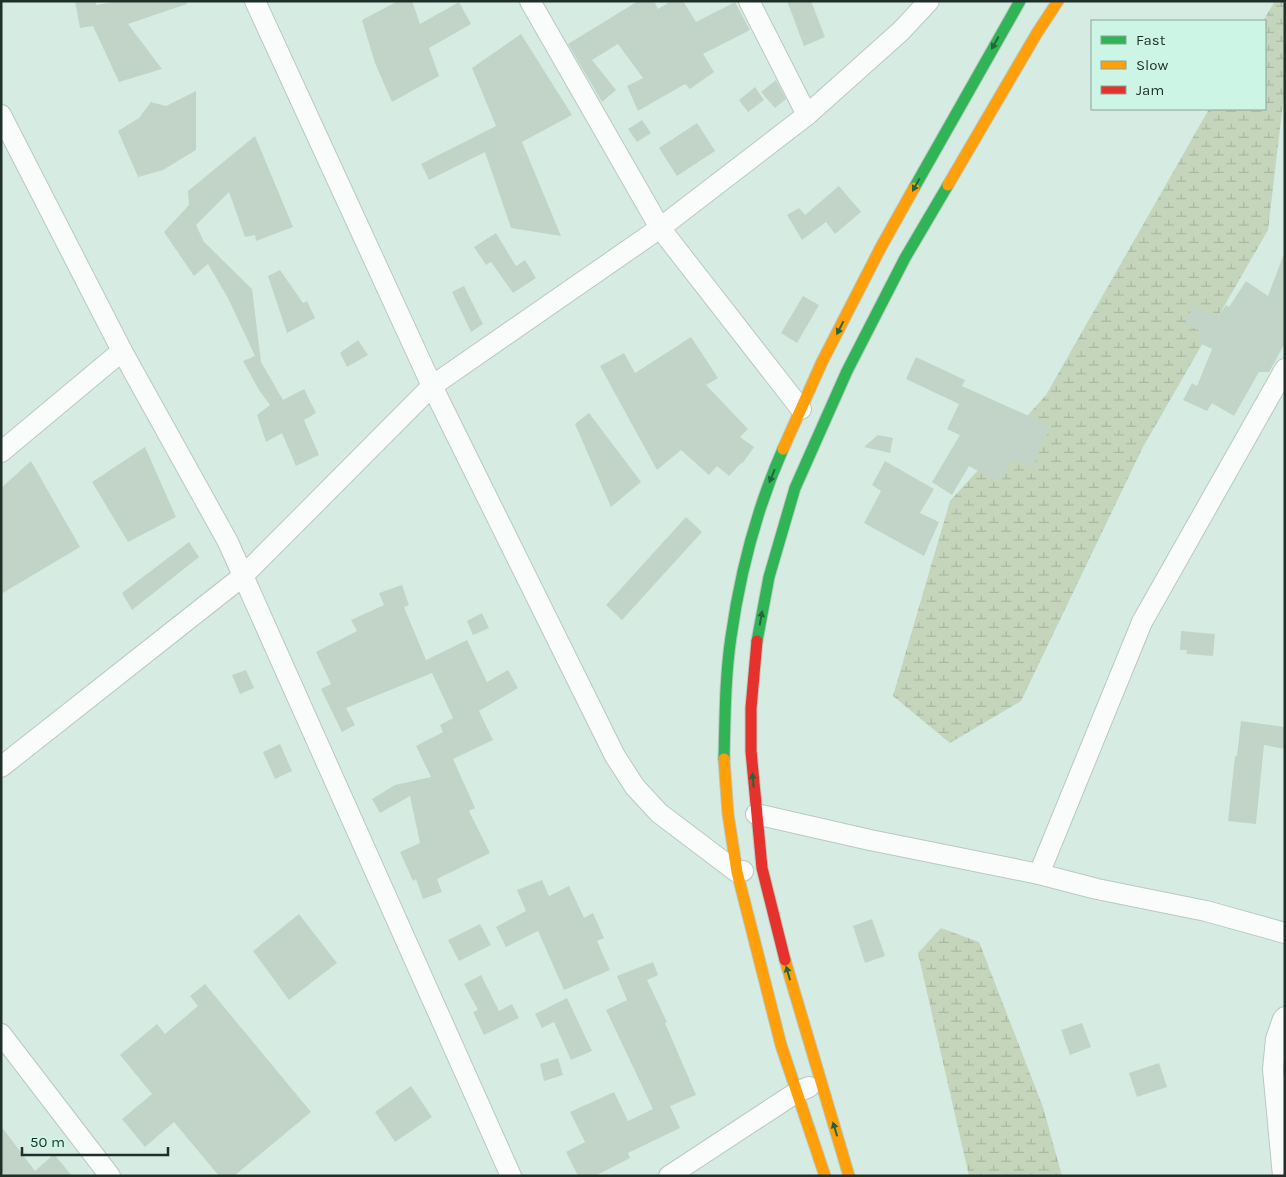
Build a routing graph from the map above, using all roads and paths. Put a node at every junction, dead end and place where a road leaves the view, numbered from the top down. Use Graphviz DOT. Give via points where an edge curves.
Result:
graph roads {
  1 [pos="255,1"];
  2 [pos="530,1"];
  3 [pos="749,1"];
  4 [pos="929,1"];
  5 [pos="1058,1"];
  6 [pos="1012,5"];
  7 [pos="1037,32"];
  8 [pos="1,115"];
  9 [pos="807,115"];
  10 [pos="660,228"];
  11 [pos="122,351"];
  12 [pos="1285,369"];
  13 [pos="432,386"];
  14 [pos="801,409"];
  15 [pos="1,452"];
  16 [pos="243,576"];
  17 [pos="1,768"];
  18 [pos="756,814"];
  19 [pos="762,868"];
  20 [pos="737,872"];
  21 [pos="1039,874"];
  22 [pos="1285,933"];
  23 [pos="1285,1017"];
  24 [pos="1,1034"];
  25 [pos="820,1083"];
  26 [pos="797,1092"];
  27 [pos="110,1176"];
  28 [pos="511,1176"];
  29 [pos="669,1176"];
  30 [pos="825,1176"];
  31 [pos="849,1176"];
  32 [pos="1283,1176"];
  1 -- 13 [label="street"];
  2 -- 10 [label="street"];
  3 -- 9 [label="street"];
  4 -- 9 [label="street"];
  5 -- 7 [label="street"];
  6 -- 7 [label="street"];
  6 -- 14 [label="street, one-way" via="881,247"];
  18 -- 7 [label="street, one-way" via="751,751 756,648 769,577 795,488 847,371 905,258"];
  8 -- 11 [label="street"];
  9 -- 10 [label="street"];
  10 -- 13 [label="street"];
  10 -- 14 [label="street"];
  11 -- 15 [label="street"];
  11 -- 16 [label="street" via="228,542"];
  12 -- 21 [label="street" via="1142,622"];
  13 -- 16 [label="street"];
  13 -- 20 [label="street" via="615,756 635,787 659,812"];
  14 -- 20 [label="street, one-way" via="770,479 742,573 731,638 724,759"];
  16 -- 17 [label="street"];
  16 -- 28 [label="street"];
  18 -- 19 [label="street"];
  18 -- 21 [label="street"];
  19 -- 20 [label="street"];
  25 -- 19 [label="street, one-way"];
  20 -- 26 [label="street" via="781,1045"];
  21 -- 22 [label="street" via="1206,911"];
  23 -- 32 [label="street" via="1276,1040 1273,1069"];
  24 -- 27 [label="street"];
  25 -- 26 [label="street"];
  31 -- 25 [label="street, one-way"];
  26 -- 29 [label="street"];
  26 -- 30 [label="street"];
}
